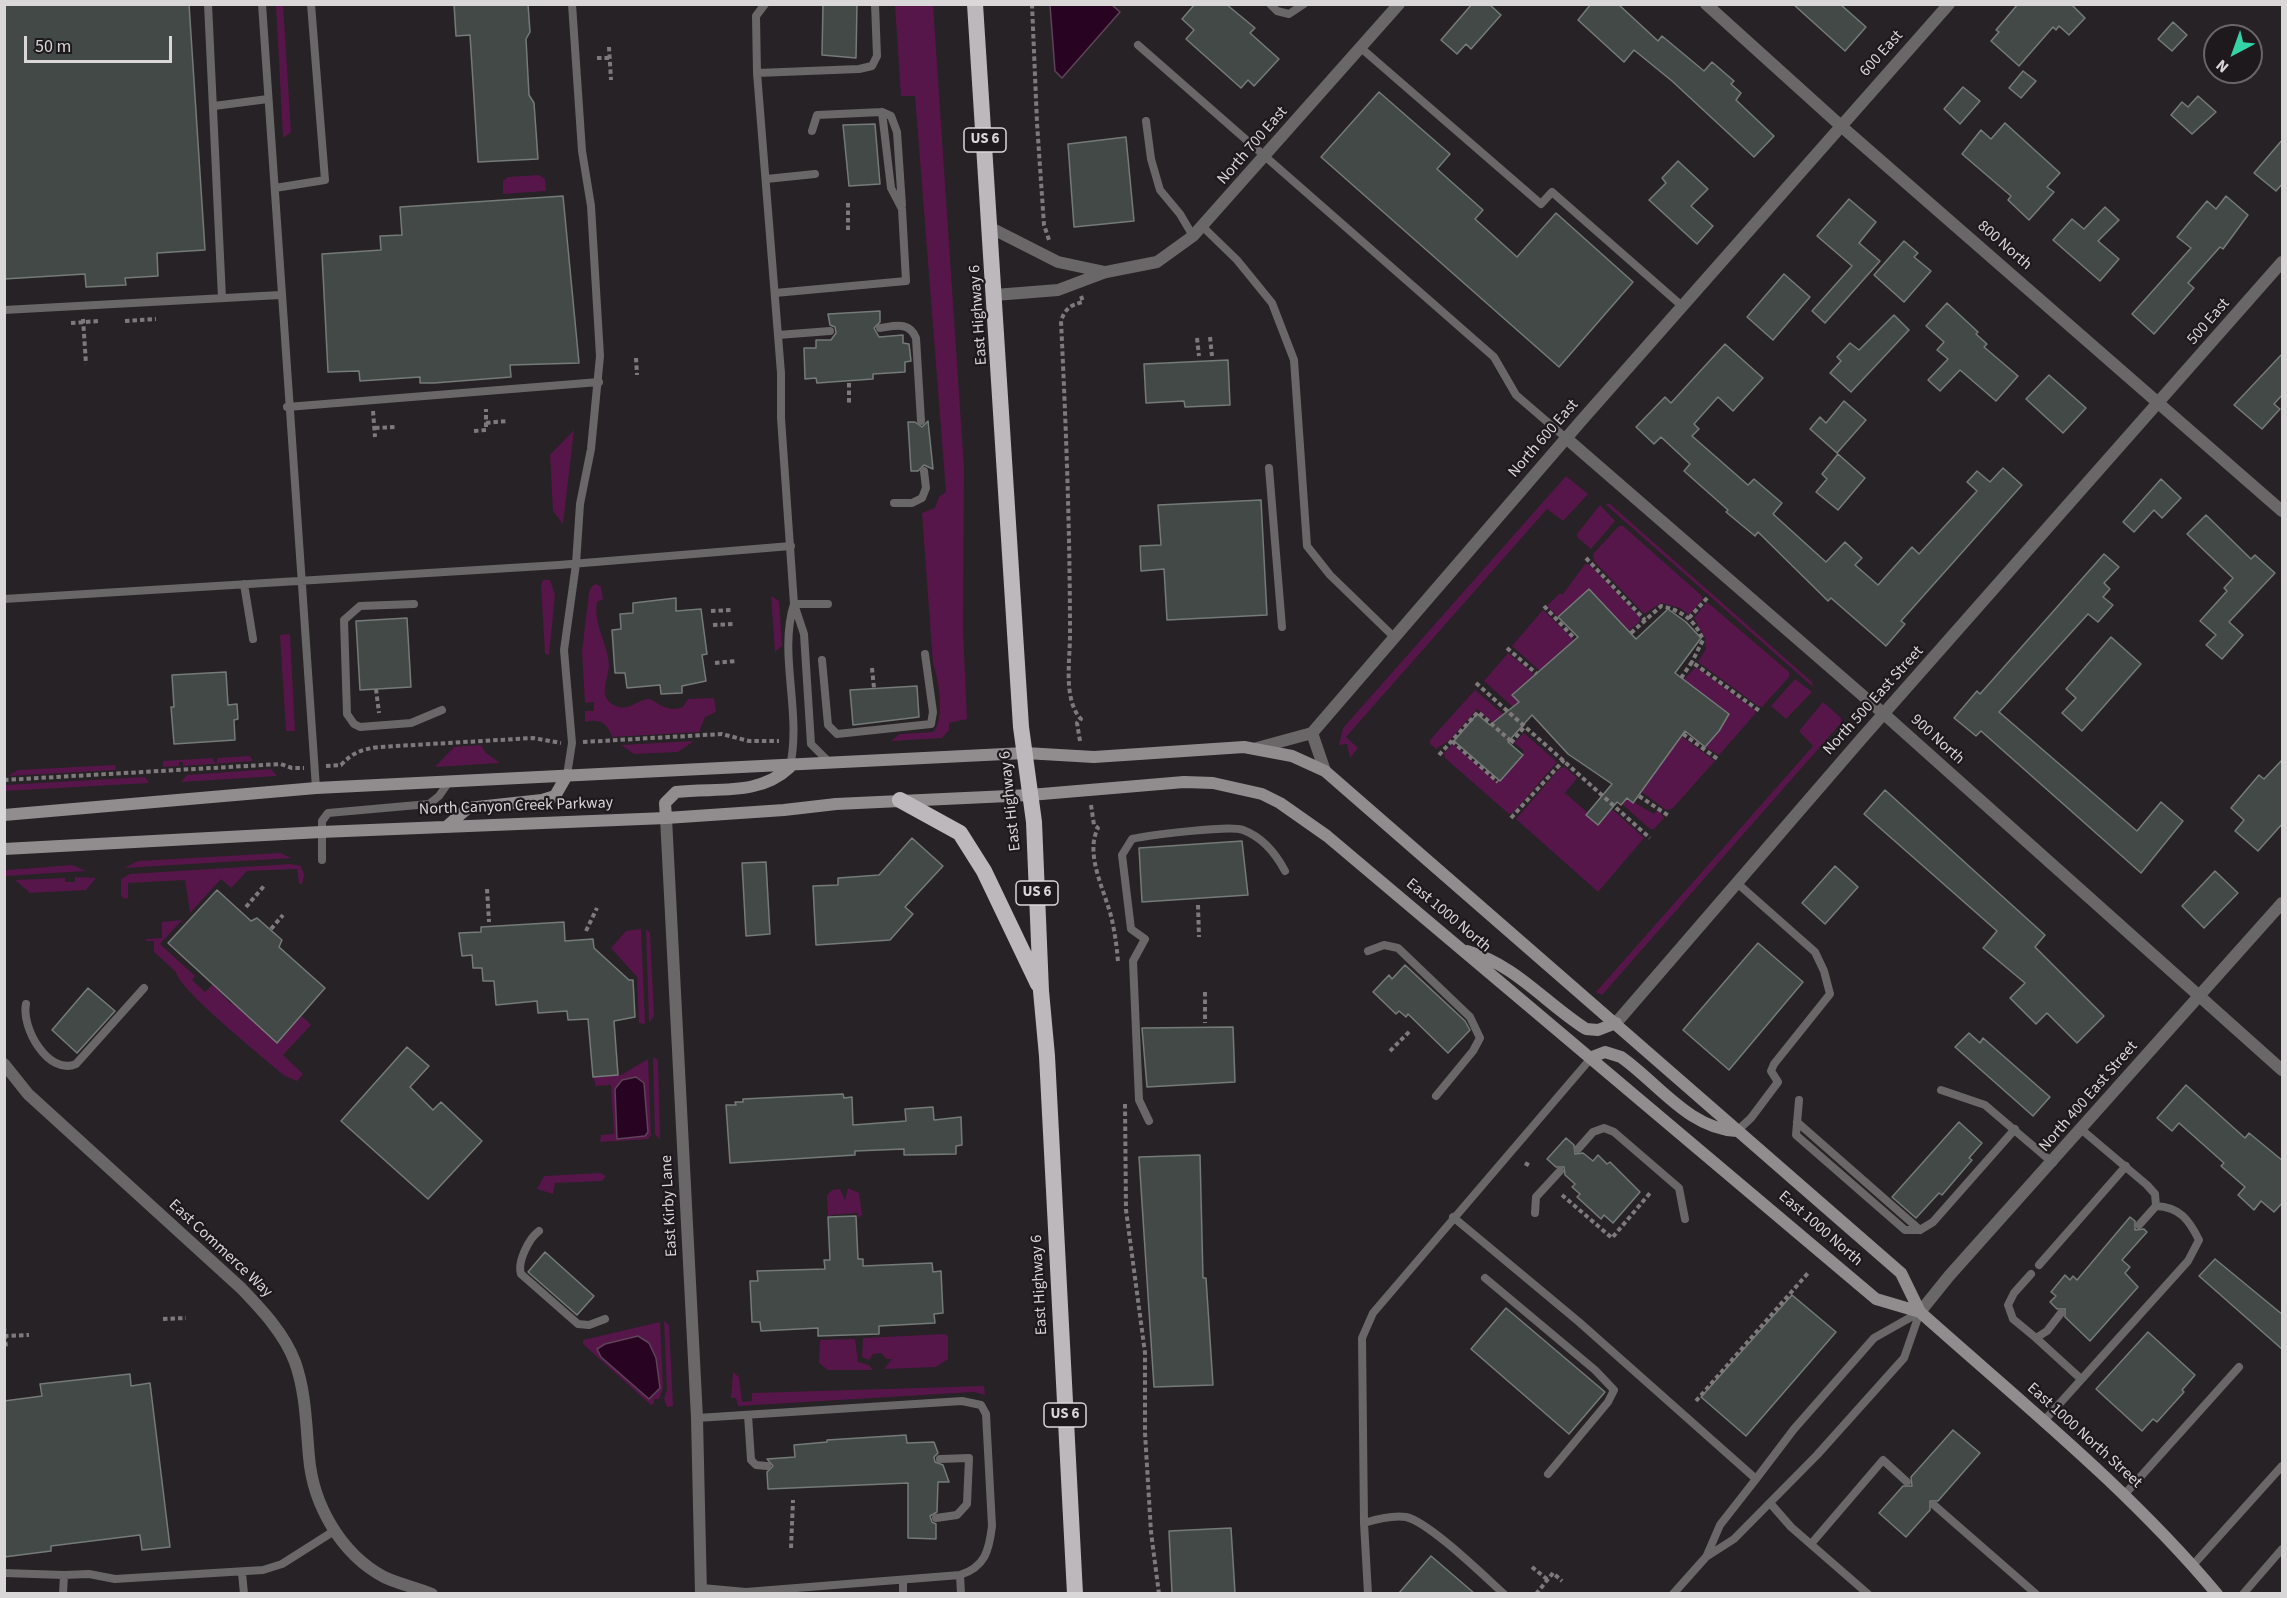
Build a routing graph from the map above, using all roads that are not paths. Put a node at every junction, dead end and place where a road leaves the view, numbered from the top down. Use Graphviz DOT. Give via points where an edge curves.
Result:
graph roads {
  1 [pos="208,4"];
  2 [pos="262,4"];
  3 [pos="312,4"];
  4 [pos="572,4"];
  5 [pos="765,4"];
  6 [pos="875,4"];
  7 [pos="975,4"];
  8 [pos="1270,4"];
  9 [pos="1304,4"];
  10 [pos="1399,4"];
  11 [pos="1706,4"];
  12 [pos="1949,4"];
  13 [pos="1138,45"];
  14 [pos="1361,48"];
  15 [pos="758,73"];
  16 [pos="268,99"];
  17 [pos="214,106"];
  18 [pos="882,112"];
  19 [pos="1146,121"];
  20 [pos="1841,126"];
  21 [pos="812,131"];
  22 [pos="1265,158"];
  23 [pos="815,174"];
  24 [pos="766,179"];
  25 [pos="275,188"];
  26 [pos="902,209"];
  27 [pos="1203,227"];
  28 [pos="991,228"];
  29 [pos="1194,236"];
  30 [pos="2283,262"];
  31 [pos="1106,272"];
  32 [pos="775,293"];
  33 [pos="280,295"];
  34 [pos="996,295"];
  35 [pos="222,298"];
  36 [pos="1682,306"];
  37 [pos="4,310"];
  38 [pos="880,328"];
  39 [pos="830,331"];
  40 [pos="778,335"];
  41 [pos="599,382"];
  42 [pos="2160,404"];
  43 [pos="287,407"];
  44 [pos="921,421"];
  45 [pos="1566,438"];
  46 [pos="1269,468"];
  47 [pos="924,471"];
  48 [pos="894,503"];
  49 [pos="2283,511"];
  50 [pos="791,546"];
  51 [pos="576,564"];
  52 [pos="303,582"];
  53 [pos="244,584"];
  54 [pos="4,599"];
  55 [pos="414,604"];
  56 [pos="794,604"];
  57 [pos="828,604"];
  58 [pos="1282,627"];
  59 [pos="253,639"];
  60 [pos="1395,639"];
  61 [pos="925,654"];
  62 [pos="822,660"];
  63 [pos="442,710"];
  64 [pos="1884,714"];
  65 [pos="1312,733"];
  66 [pos="1257,748"];
  67 [pos="1025,753"];
  68 [pos="831,764"];
  69 [pos="790,767"];
  70 [pos="1325,771"];
  71 [pos="567,775"];
  72 [pos="448,783"];
  73 [pos="316,788"];
  74 [pos="1029,795"];
  75 [pos="900,800"];
  76 [pos="4,815"];
  77 [pos="666,818"];
  78 [pos="446,827"];
  79 [pos="321,832"];
  80 [pos="4,849"];
  81 [pos="322,860"];
  82 [pos="1284,871"];
  83 [pos="1737,883"];
  84 [pos="2283,903"];
  85 [pos="1463,950"];
  86 [pos="1368,951"];
  87 [pos="144,988"];
  88 [pos="1041,991"];
  89 [pos="2200,997"];
  90 [pos="26,1004"];
  91 [pos="1616,1023"];
  92 [pos="1592,1057"];
  93 [pos="4,1064"];
  94 [pos="2283,1070"];
  95 [pos="1941,1090"];
  96 [pos="1436,1095"];
  97 [pos="1799,1100"];
  98 [pos="1149,1121"];
  99 [pos="2015,1129"];
  100 [pos="2082,1130"];
  101 [pos="1737,1131"];
  102 [pos="1578,1149"];
  103 [pos="2053,1163"];
  104 [pos="2126,1166"];
  105 [pos="1560,1171"];
  106 [pos="2156,1206"];
  107 [pos="1535,1213"];
  108 [pos="1453,1216"];
  109 [pos="1685,1219"];
  110 [pos="2139,1225"];
  111 [pos="540,1231"];
  112 [pos="2039,1265"];
  113 [pos="2031,1274"];
  114 [pos="1485,1278"];
  115 [pos="1920,1312"];
  116 [pos="2061,1312"];
  117 [pos="605,1319"];
  118 [pos="2036,1338"];
  119 [pos="2239,1367"];
  120 [pos="2081,1379"];
  121 [pos="748,1415"];
  122 [pos="697,1418"];
  123 [pos="2043,1422"];
  124 [pos="940,1459"];
  125 [pos="767,1466"];
  126 [pos="2283,1466"];
  127 [pos="1548,1474"];
  128 [pos="1756,1479"];
  129 [pos="1907,1482"];
  130 [pos="2125,1494"];
  131 [pos="1770,1503"];
  132 [pos="1934,1505"];
  133 [pos="936,1518"];
  134 [pos="1364,1523"];
  135 [pos="334,1531"];
  136 [pos="1810,1544"];
  137 [pos="2283,1549"];
  138 [pos="1706,1557"];
  139 [pos="2193,1565"];
  140 [pos="242,1573"];
  141 [pos="4,1574"];
  142 [pos="63,1575"];
  143 [pos="960,1575"];
  144 [pos="903,1580"];
  145 [pos="702,1591"];
  146 [pos="63,1593"];
  147 [pos="243,1593"];
  148 [pos="432,1593"];
  149 [pos="903,1593"];
  150 [pos="961,1593"];
  151 [pos="1075,1593"];
  152 [pos="1368,1593"];
  153 [pos="1504,1593"];
  154 [pos="1673,1593"];
  155 [pos="1868,1593"];
  156 [pos="2036,1593"];
  157 [pos="2217,1593"];
  158 [pos="2243,1593"];
  1 -- 17 [label="lane"];
  2 -- 16 [label="lane"];
  3 -- 25 [label="lane" via="325,180"];
  4 -- 41 [label="lane" via="582,151 591,206"];
  5 -- 15 [label="lane" via="756,16"];
  6 -- 15 [label="lane" via="877,56 872,66"];
  7 -- 28 [label="highway, East Highway 6 / US 6"];
  8 -- 9 [label="lane" via="1289,14"];
  10 -- 14 [label="street, North 700 East"];
  11 -- 20 [label="street, 800 North"];
  12 -- 20 [label="street, 600 East"];
  13 -- 22 [label="lane"];
  14 -- 22 [label="street, North 700 East"];
  14 -- 36 [label="lane" via="1541,204 1552,192"];
  15 -- 24 [label="lane"];
  16 -- 17 [label="lane"];
  16 -- 25 [label="lane"];
  17 -- 35 [label="lane"];
  18 -- 21 [label="lane" via="817,115"];
  18 -- 26 [label="lane" via="891,188"];
  18 -- 26 [label="lane" via="891,116 897,132"];
  19 -- 29 [label="lane" via="1160,190"];
  20 -- 36 [label="street, North 600 East"];
  20 -- 42 [label="street, 800 North"];
  22 -- 27 [label="street, North 700 East"];
  22 -- 45 [label="lane" via="1494,357 1516,395"];
  23 -- 24 [label="lane"];
  24 -- 32 [label="lane"];
  25 -- 33 [label="lane"];
  26 -- 32 [label="lane" via="906,281"];
  27 -- 29 [label="street, North 700 East"];
  27 -- 60 [label="lane" via="1272,303 1294,360 1308,546 1330,575"];
  28 -- 31 [label="street, North 700 East" via="1058,262"];
  28 -- 34 [label="highway, East Highway 6 / US 6"];
  29 -- 31 [label="street, North 700 East" via="1157,262"];
  30 -- 42 [label="street, 500 East"];
  31 -- 34 [label="street, North 700 East" via="1058,290"];
  32 -- 40 [label="lane"];
  33 -- 35 [label="lane"];
  33 -- 43 [label="lane"];
  34 -- 67 [label="highway, East Highway 6 / US 6"];
  35 -- 37 [label="lane"];
  36 -- 45 [label="street, North 600 East"];
  38 -- 44 [label="lane" via="905,325 916,338"];
  39 -- 40 [label="lane"];
  40 -- 50 [label="lane"];
  41 -- 43 [label="lane"];
  41 -- 51 [label="lane" via="580,504"];
  42 -- 49 [label="street, 800 North"];
  42 -- 64 [label="street, North 500 East Street"];
  43 -- 52 [label="lane"];
  45 -- 60 [label="street, North 600 East"];
  45 -- 64 [label="street, 900 North"];
  46 -- 58 [label="lane"];
  47 -- 48 [label="lane" via="926,489 922,498 912,503"];
  50 -- 51 [label="lane"];
  50 -- 56 [label="lane"];
  51 -- 52 [label="lane"];
  51 -- 71 [label="lane" via="564,650 572,743"];
  52 -- 53 [label="lane"];
  52 -- 73 [label="lane"];
  53 -- 54 [label="lane"];
  53 -- 59 [label="lane"];
  55 -- 63 [label="lane" via="360,606 344,620 347,714 360,727 411,723"];
  56 -- 57 [label="lane"];
  56 -- 68 [label="lane" via="804,634 810,744"];
  56 -- 69 [label="lane" via="788,634 795,741"];
  60 -- 65 [label="street, North 600 East"];
  61 -- 62 [label="lane" via="933,712 931,724 837,734 828,725"];
  64 -- 83 [label="street, North 500 East Street"];
  64 -- 89 [label="street, 900 North"];
  65 -- 66 [label="street"];
  65 -- 70 [label="street"];
  66 -- 67 [label="main road, East 1000 North" via="1095,757"];
  66 -- 70 [label="main road, East 1000 North" via="1292,756"];
  67 -- 68 [label="main road, North Canyon Creek Parkway"];
  67 -- 74 [label="highway, East Highway 6 / US 6"];
  68 -- 69 [label="main road, North Canyon Creek Parkway"];
  69 -- 71 [label="main road, North Canyon Creek Parkway"];
  69 -- 77 [label="main road" via="763,785 676,792 665,803"];
  70 -- 91 [label="main road, East 1000 North"];
  71 -- 72 [label="main road, North Canyon Creek Parkway"];
  71 -- 78 [label="main road" via="555,796 468,807"];
  72 -- 73 [label="main road, North Canyon Creek Parkway"];
  72 -- 79 [label="lane" via="429,804 328,813"];
  73 -- 76 [label="main road, North Canyon Creek Parkway"];
  74 -- 75 [label="main road, North Canyon Creek Parkway"];
  74 -- 85 [label="main road, East 1000 North" via="1184,782 1213,783 1262,794 1327,836"];
  74 -- 88 [label="highway, East Highway 6 / US 6" via="1035,831"];
  75 -- 77 [label="main road, North Canyon Creek Parkway"];
  75 -- 88 [label="highway" via="960,833 984,871"];
  77 -- 78 [label="main road, North Canyon Creek Parkway"];
  77 -- 122 [label="street, East Kirby Lane"];
  78 -- 79 [label="main road, North Canyon Creek Parkway"];
  79 -- 80 [label="main road, North Canyon Creek Parkway"];
  79 -- 81 [label="lane"];
  82 -- 98 [label="lane" via="1276,852 1242,829 1132,839 1122,855 1131,929 1145,939 1133,961 1139,1100"];
  83 -- 91 [label="street, North 500 East Street"];
  83 -- 101 [label="lane" via="1815,952 1830,994 1774,1064 1771,1071 1778,1082"];
  84 -- 89 [label="street, North 400 East Street"];
  85 -- 91 [label="main road" via="1484,956 1522,978 1586,1029 1598,1030"];
  85 -- 92 [label="main road, East 1000 North"];
  86 -- 96 [label="lane" via="1384,945 1398,948 1470,1017 1480,1038"];
  87 -- 90 [label="lane" via="76,1064 68,1067 57,1065 42,1050 25,1016"];
  88 -- 151 [label="highway, East Highway 6 / US 6"];
  89 -- 94 [label="street, 900 North"];
  89 -- 100 [label="street, North 400 East Street"];
  91 -- 101 [label="main road, East 1000 North"];
  92 -- 101 [label="main road" via="1605,1052 1621,1056 1703,1124"];
  92 -- 108 [label="lane"];
  92 -- 115 [label="main road, East 1000 North" via="1876,1299"];
  93 -- 135 [label="street, East Commerce Way" via="28,1094 241,1288 273,1322 294,1361 307,1415 312,1479"];
  95 -- 99 [label="lane" via="1985,1105"];
  97 -- 99 [label="lane" via="1797,1122 1920,1230 1933,1221"];
  99 -- 103 [label="lane"];
  100 -- 103 [label="street, North 400 East Street"];
  100 -- 104 [label="lane"];
  101 -- 115 [label="main road, East 1000 North" via="1901,1273"];
  102 -- 109 [label="lane" via="1593,1132 1604,1128 1614,1132 1679,1188"];
  103 -- 115 [label="street, North 400 East Street"];
  104 -- 106 [label="lane" via="2155,1194"];
  104 -- 112 [label="lane"];
  105 -- 107 [label="lane" via="1536,1197"];
  106 -- 110 [label="lane"];
  106 -- 120 [label="lane" via="2171,1206 2191,1223 2199,1240 2188,1261"];
  108 -- 128 [label="lane"];
  108 -- 134 [label="lane" via="1373,1313 1362,1338"];
  111 -- 117 [label="lane" via="531,1238 520,1265 521,1274 578,1324"];
  113 -- 118 [label="lane" via="2008,1305 2013,1319"];
  114 -- 127 [label="lane" via="1614,1390"];
  115 -- 123 [label="main road, East 1000 North Street"];
  115 -- 128 [label="lane" via="1874,1338"];
  115 -- 131 [label="lane" via="1904,1358"];
  116 -- 118 [label="lane"];
  118 -- 120 [label="lane"];
  119 -- 130 [label="lane"];
  120 -- 123 [label="lane"];
  121 -- 122 [label="lane"];
  121 -- 125 [label="lane" via="751,1460"];
  121 -- 143 [label="lane" via="962,1401 981,1405 986,1414 990,1544 975,1570"];
  122 -- 145 [label="street, East Kirby Lane"];
  123 -- 130 [label="main road, East 1000 North Street"];
  124 -- 133 [label="lane" via="969,1458 967,1504 957,1515"];
  126 -- 139 [label="lane"];
  128 -- 138 [label="lane" via="1720,1525"];
  129 -- 136 [label="lane" via="1883,1460"];
  130 -- 139 [label="main road, East 1000 North Street"];
  131 -- 136 [label="lane"];
  131 -- 138 [label="lane" via="1734,1539"];
  132 -- 156 [label="lane"];
  134 -- 152 [label="lane"];
  134 -- 153 [label="lane" via="1406,1517 1435,1534"];
  135 -- 140 [label="lane" via="282,1564"];
  135 -- 148 [label="street, East Commerce Way" via="354,1554 385,1577"];
  136 -- 155 [label="lane"];
  137 -- 158 [label="lane"];
  138 -- 154 [label="lane"];
  139 -- 157 [label="main road, East 1000 North Street"];
  140 -- 142 [label="lane" via="115,1579"];
  140 -- 147 [label="lane"];
  141 -- 142 [label="lane"];
  142 -- 146 [label="lane"];
  143 -- 144 [label="lane"];
  143 -- 150 [label="lane"];
  144 -- 145 [label="lane" via="746,1592"];
  144 -- 149 [label="lane"];
}
